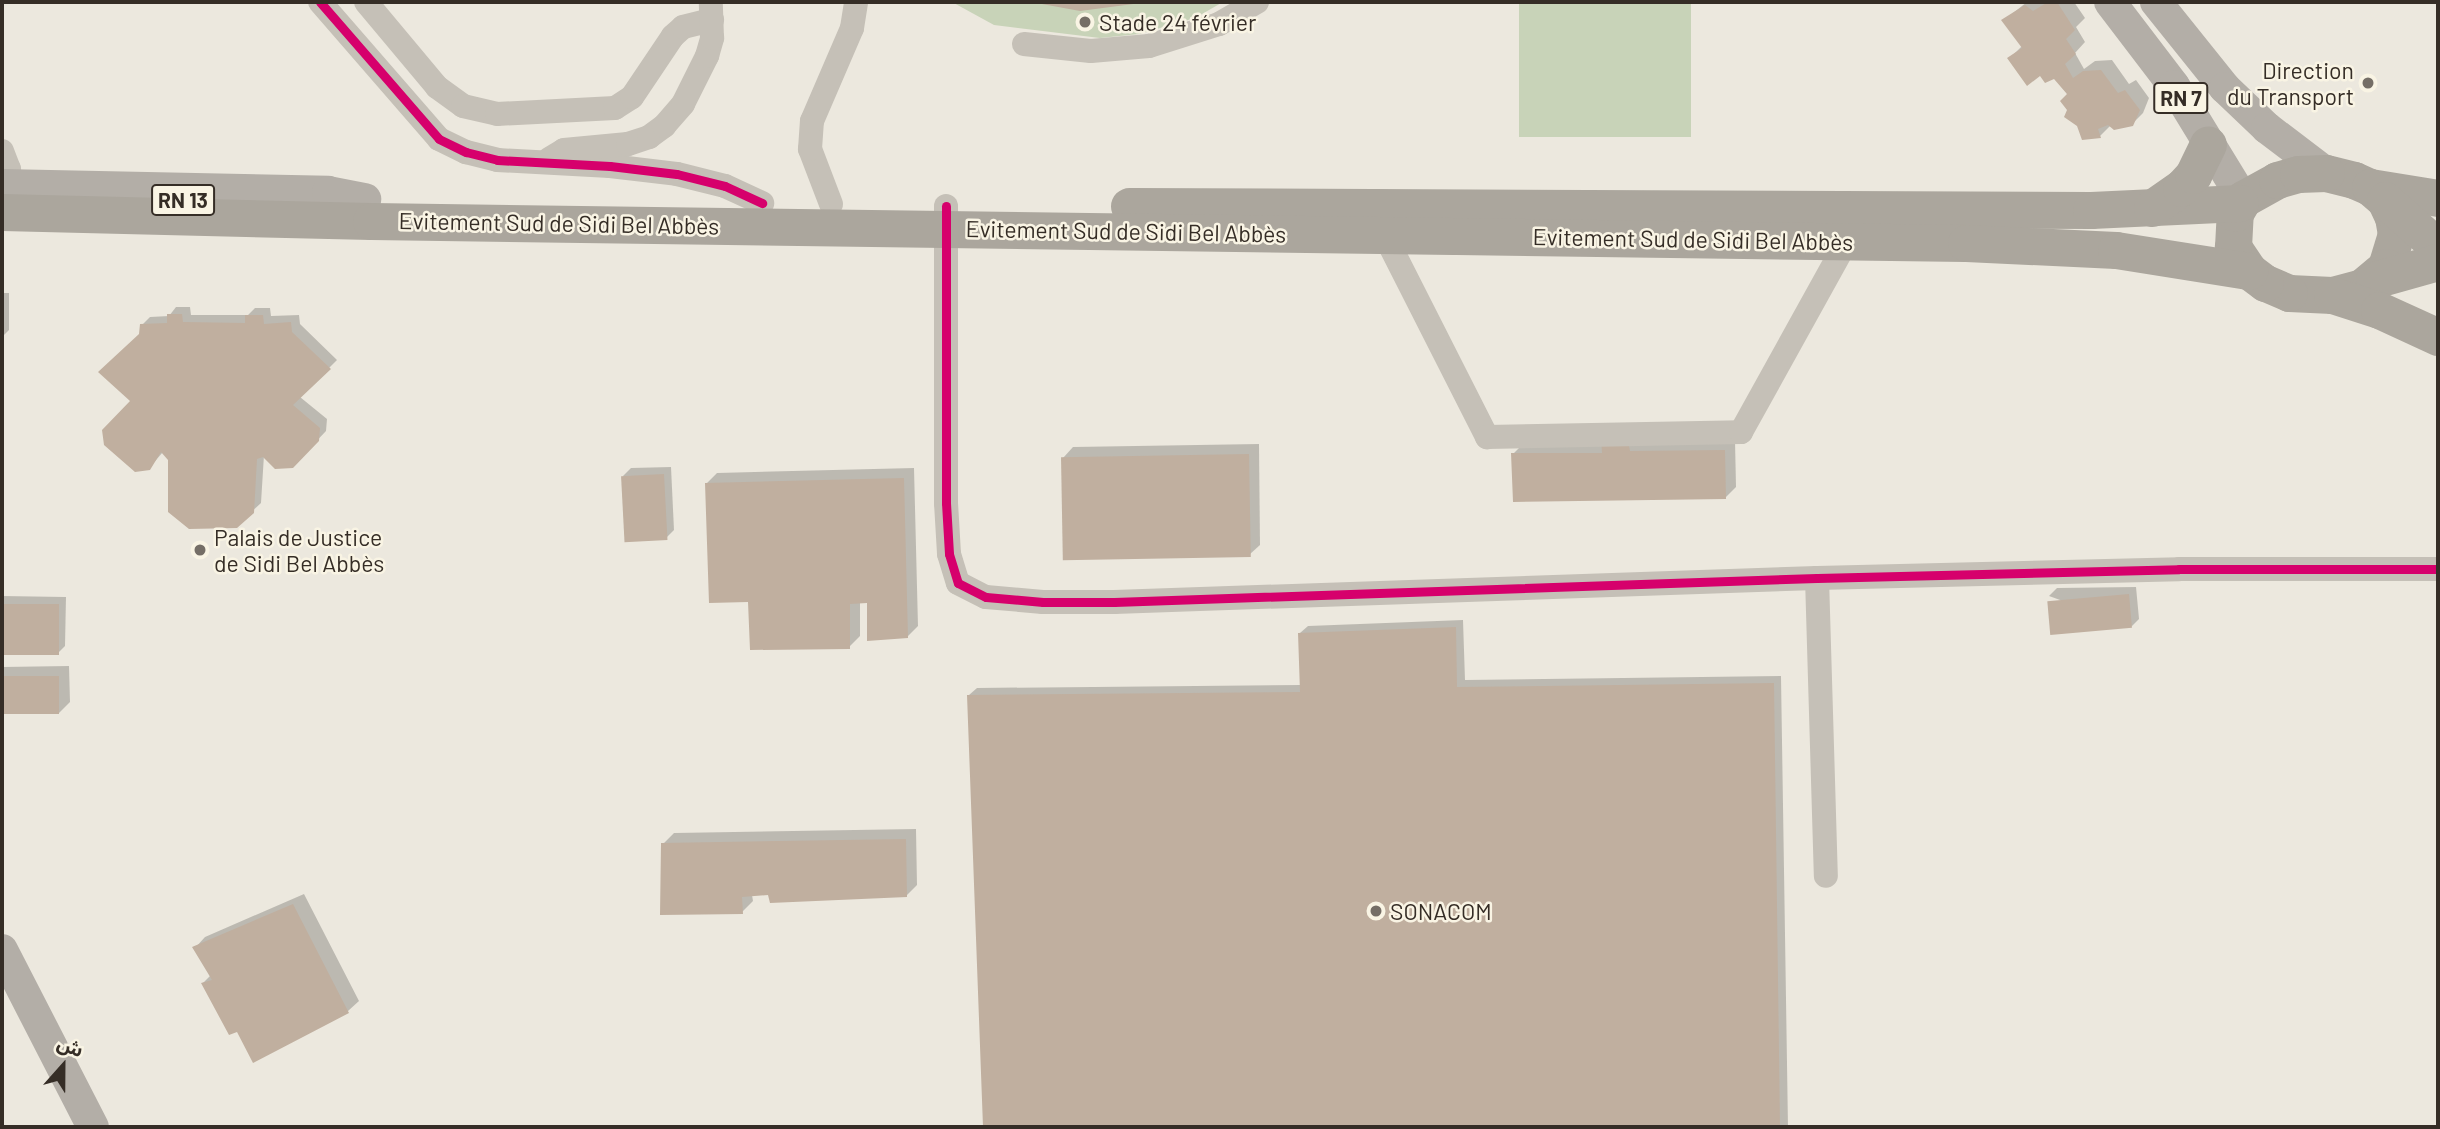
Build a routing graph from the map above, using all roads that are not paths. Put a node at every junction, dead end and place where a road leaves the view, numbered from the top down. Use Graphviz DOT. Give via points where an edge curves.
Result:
graph roads {
  1 [pos="320,2"];
  2 [pos="366,2"];
  3 [pos="856,2"];
  4 [pos="1257,2"];
  5 [pos="2110,2"];
  6 [pos="2156,2"];
  7 [pos="711,11"];
  8 [pos="1024,44"];
  9 [pos="2208,144"];
  10 [pos="2,151"];
  11 [pos="542,162"];
  12 [pos="2326,173"];
  13 [pos="2377,194"];
  14 [pos="4,195"];
  15 [pos="2438,198"];
  16 [pos="2242,201"];
  17 [pos="1863,208"];
  18 [pos="2152,208"];
  19 [pos="368,210"];
  20 [pos="796,211"];
  21 [pos="946,217"];
  22 [pos="1377,220"];
  23 [pos="2,225"];
  24 [pos="1848,241"];
  25 [pos="2438,247"];
  26 [pos="2438,262"];
  27 [pos="2249,271"];
  28 [pos="2374,280"];
  29 [pos="2332,295"];
  30 [pos="2438,337"];
  31 [pos="2438,569"];
  32 [pos="1817,578"];
  33 [pos="1826,876"];
  34 [pos="2,950"];
  35 [pos="93,1127"];
  1 -- 11 [label="street" via="439,139 497,160"];
  2 -- 7 [label="street" via="437,87 463,106 497,114 615,108 632,97 673,36"];
  3 -- 20 [label="street" via="852,29 812,121"];
  4 -- 8 [label="street" via="1219,24 1149,46 1091,51"];
  5 -- 9 [label="main road, RN 7" via="2174,86"];
  6 -- 12 [label="main road, RN 7" via="2225,88 2267,128"];
  7 -- 11 [label="street" via="712,38 699,77 663,126 628,144 564,150"];
  9 -- 16 [label="main road, RN 7"];
  9 -- 18 [label="highway" via="2193,175"];
  10 -- 14 [label="street"];
  11 -- 20 [label="street" via="677,174"];
  12 -- 13 [label="highway"];
  12 -- 16 [label="highway" via="2277,180"];
  13 -- 15 [label="highway"];
  13 -- 25 [label="highway"];
  13 -- 28 [label="highway" via="2393,217 2396,234 2386,267"];
  14 -- 19 [label="highway, RN 13"];
  16 -- 18 [label="highway, Evitement Sud de Sidi Bel Abbès"];
  16 -- 27 [label="highway" via="2235,213 2233,247"];
  17 -- 18 [label="highway, Evitement Sud de Sidi Bel Abbès"];
  17 -- 22 [label="highway, Evitement Sud de Sidi Bel Abbès"];
  17 -- 24 [label="street"];
  19 -- 20 [label="highway, Evitement Sud de Sidi Bel Abbès"];
  19 -- 23 [label="main road" via="320,227"];
  20 -- 21 [label="highway, Evitement Sud de Sidi Bel Abbès"];
  21 -- 22 [label="highway, Evitement Sud de Sidi Bel Abbès"];
  21 -- 32 [label="street" via="950,554 958,583 986,597 1114,601"];
  22 -- 24 [label="highway, Evitement Sud de Sidi Bel Abbès"];
  22 -- 24 [label="street" via="1487,437 1741,432"];
  24 -- 27 [label="highway, Evitement Sud de Sidi Bel Abbès" via="2116,250"];
  26 -- 28 [label="highway"];
  27 -- 29 [label="highway" via="2289,293"];
  28 -- 29 [label="highway"];
  29 -- 30 [label="highway"];
  31 -- 32 [label="street" via="2179,569"];
  32 -- 33 [label="street"];
  34 -- 35 [label="main road"];
}
